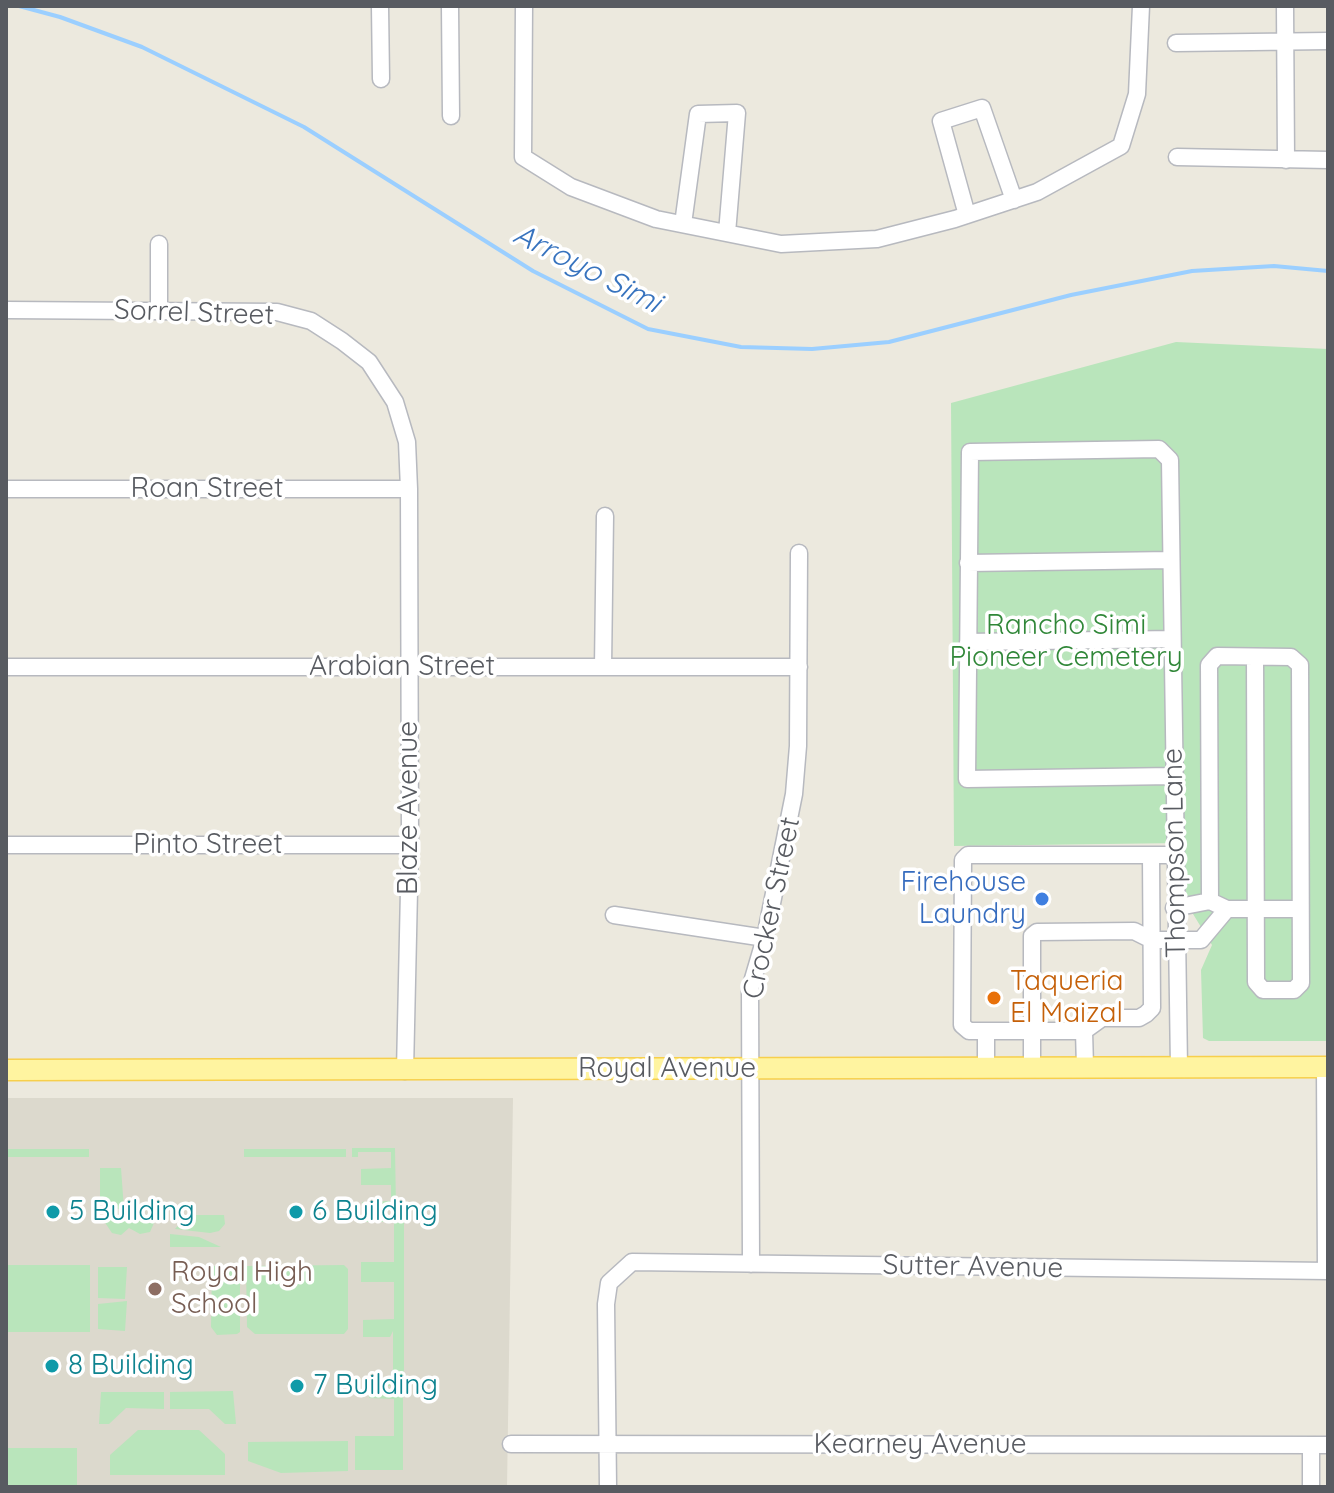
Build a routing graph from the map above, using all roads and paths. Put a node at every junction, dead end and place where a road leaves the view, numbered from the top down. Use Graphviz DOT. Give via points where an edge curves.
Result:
graph roads {
  1 [pos="380,6"];
  2 [pos="450,6"];
  3 [pos="524,6"];
  4 [pos="1141,6"];
  5 [pos="1285,6"];
  6 [pos="1328,41"];
  7 [pos="1285,42"];
  8 [pos="1176,43"];
  9 [pos="381,79"];
  10 [pos="451,116"];
  11 [pos="1177,157"];
  12 [pos="1286,160"];
  13 [pos="1328,160"];
  14 [pos="1014,200"];
  15 [pos="967,215"];
  16 [pos="683,224"];
  17 [pos="727,233"];
  18 [pos="159,244"];
  19 [pos="6,310"];
  20 [pos="159,310"];
  21 [pos="369,362"];
  22 [pos="6,489"];
  23 [pos="409,489"];
  24 [pos="605,516"];
  25 [pos="799,553"];
  26 [pos="1171,560"];
  27 [pos="968,563"];
  28 [pos="1172,639"];
  29 [pos="968,642"];
  30 [pos="1255,657"];
  31 [pos="6,667"];
  32 [pos="409,667"];
  33 [pos="603,667"];
  34 [pos="799,667"];
  35 [pos="1173,776"];
  36 [pos="6,845"];
  37 [pos="410,845"];
  38 [pos="1151,855"];
  39 [pos="1173,855"];
  40 [pos="1210,901"];
  41 [pos="1174,908"];
  42 [pos="1227,909"];
  43 [pos="1256,909"];
  44 [pos="1300,909"];
  45 [pos="614,915"];
  46 [pos="765,938"];
  47 [pos="1152,940"];
  48 [pos="1178,940"];
  49 [pos="986,1031"];
  50 [pos="1032,1031"];
  51 [pos="1084,1031"];
  52 [pos="1032,1067"];
  53 [pos="1085,1067"];
  54 [pos="1179,1067"];
  55 [pos="1326,1067"];
  56 [pos="752,1068"];
  57 [pos="986,1068"];
  58 [pos="6,1070"];
  59 [pos="405,1071"];
  60 [pos="751,1264"];
  61 [pos="1327,1271"];
  62 [pos="511,1444"];
  63 [pos="607,1444"];
  64 [pos="1311,1445"];
  65 [pos="1328,1445"];
  66 [pos="608,1487"];
  67 [pos="1311,1487"];
  1 -- 9 [label="street"];
  2 -- 10 [label="street"];
  3 -- 16 [label="street" via="523,157 571,187"];
  4 -- 14 [label="street" via="1137,94 1121,146"];
  5 -- 7 [label="street"];
  6 -- 7 [label="street"];
  7 -- 8 [label="street"];
  7 -- 12 [label="street"];
  11 -- 12 [label="street"];
  12 -- 13 [label="street"];
  14 -- 15 [label="street"];
  14 -- 15 [label="street" via="982,108 941,121"];
  15 -- 17 [label="street" via="877,239 781,244"];
  16 -- 17 [label="street"];
  16 -- 17 [label="street" via="698,114 737,113"];
  18 -- 20 [label="street"];
  19 -- 20 [label="street, Sorrel Street"];
  20 -- 21 [label="street, Sorrel Street" via="277,312 311,321"];
  21 -- 23 [label="street, Blaze Avenue" via="402,420"];
  22 -- 23 [label="street, Roan Street"];
  23 -- 32 [label="street, Blaze Avenue"];
  24 -- 33 [label="street"];
  25 -- 34 [label="street, Crocker Street"];
  26 -- 27 [label="street"];
  26 -- 27 [label="street, Thompson Lane" via="1170,460 1159,449 1127,449 970,452"];
  26 -- 28 [label="street, Thompson Lane"];
  27 -- 29 [label="street"];
  28 -- 29 [label="street"];
  28 -- 35 [label="street, Thompson Lane"];
  29 -- 35 [label="street" via="967,779"];
  30 -- 40 [label="street" via="1217,656 1209,665"];
  30 -- 43 [label="street"];
  30 -- 44 [label="street" via="1291,657 1300,665"];
  31 -- 32 [label="street, Arabian Street"];
  32 -- 33 [label="street, Arabian Street"];
  32 -- 37 [label="street, Blaze Avenue"];
  33 -- 34 [label="street, Arabian Street"];
  34 -- 46 [label="street, Crocker Street" via="794,794"];
  35 -- 39 [label="street, Thompson Lane"];
  36 -- 37 [label="street, Pinto Street"];
  37 -- 59 [label="street, Blaze Avenue"];
  38 -- 39 [label="street"];
  38 -- 47 [label="street"];
  38 -- 49 [label="street" via="968,855 963,860 962,1025 969,1031"];
  39 -- 41 [label="street, Thompson Lane"];
  40 -- 41 [label="street"];
  40 -- 42 [label="street"];
  41 -- 48 [label="street, Thompson Lane"];
  42 -- 43 [label="street"];
  42 -- 48 [label="street" via="1201,940"];
  43 -- 44 [label="street"];
  43 -- 44 [label="street" via="1256,982 1263,990 1294,990 1301,983"];
  45 -- 46 [label="street"];
  46 -- 56 [label="street, Crocker Street" via="750,989"];
  47 -- 48 [label="street"];
  47 -- 50 [label="street" via="1134,931 1037,932 1032,936"];
  47 -- 51 [label="street" via="1152,1008 1139,1018 1102,1018"];
  48 -- 54 [label="street, Thompson Lane"];
  49 -- 50 [label="street"];
  49 -- 57 [label="street"];
  50 -- 51 [label="street"];
  50 -- 52 [label="street"];
  51 -- 53 [label="street"];
  52 -- 53 [label="main road, Royal Avenue"];
  52 -- 57 [label="main road, Royal Avenue"];
  53 -- 54 [label="main road, Royal Avenue"];
  54 -- 55 [label="main road, Royal Avenue"];
  55 -- 61 [label="street"];
  56 -- 57 [label="main road, Royal Avenue"];
  56 -- 59 [label="main road, Royal Avenue"];
  56 -- 60 [label="street, Crocker Street"];
  58 -- 59 [label="main road, Royal Avenue"];
  60 -- 61 [label="street, Sutter Avenue"];
  60 -- 63 [label="street, Sutter Avenue" via="632,1262 609,1283"];
  62 -- 63 [label="street, Kearney Avenue"];
  63 -- 64 [label="street, Kearney Avenue"];
  63 -- 66 [label="street"];
  64 -- 65 [label="street, Kearney Avenue"];
  64 -- 67 [label="street"];
}
